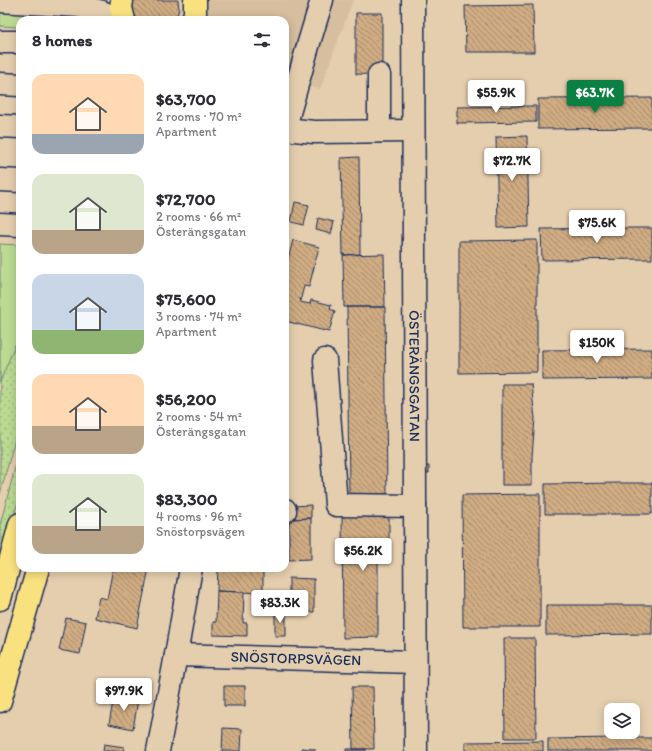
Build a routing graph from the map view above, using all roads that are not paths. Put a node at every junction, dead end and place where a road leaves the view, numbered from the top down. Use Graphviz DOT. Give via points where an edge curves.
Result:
graph roads {
  1 [pos="122,0"];
  2 [pos="195,0"];
  3 [pos="322,0"];
  4 [pos="413,0"];
  5 [pos="0,1"];
  6 [pos="43,12"];
  7 [pos="111,16"];
  8 [pos="123,16"];
  9 [pos="194,16"];
  10 [pos="0,42"];
  11 [pos="16,42"];
  12 [pos="378,75"];
  13 [pos="0,84"];
  14 [pos="16,85"];
  15 [pos="289,114"];
  16 [pos="0,126"];
  17 [pos="16,127"];
  18 [pos="289,129"];
  19 [pos="379,131"];
  20 [pos="413,131"];
  21 [pos="0,180"];
  22 [pos="16,181"];
  23 [pos="0,224"];
  24 [pos="16,225"];
  25 [pos="325,360"];
  26 [pos="415,506"];
  27 [pos="16,539"];
  28 [pos="37,572"];
  29 [pos="190,572"];
  30 [pos="0,599"];
  31 [pos="176,655"];
  32 [pos="415,662"];
  33 [pos="0,702"];
  34 [pos="158,751"];
  35 [pos="416,751"];
  1 -- 8 [label="highway"];
  2 -- 9 [label="highway"];
  3 -- 15 [label="street"];
  4 -- 20 [label="street, ÖSTERÄNGSGATAN"];
  5 -- 6 [label="street"];
  6 -- 7 [label="street" via="79,6"];
  10 -- 11 [label="street"];
  12 -- 19 [label="street"];
  13 -- 14 [label="street"];
  16 -- 17 [label="street"];
  18 -- 19 [label="street" via="301,132"];
  19 -- 20 [label="street"];
  20 -- 26 [label="street, ÖSTERÄNGSGATAN"];
  21 -- 22 [label="street"];
  23 -- 24 [label="street"];
  25 -- 26 [label="street" via="336,505"];
  26 -- 32 [label="street, ÖSTERÄNGSGATAN"];
  27 -- 30 [label="highway"];
  28 -- 33 [label="highway"];
  29 -- 31 [label="street"];
  31 -- 32 [label="street, SNÖSTORPSVÄGEN"];
  31 -- 34 [label="street"];
  32 -- 35 [label="street, ÖSTERÄNGSGATAN"];
}
